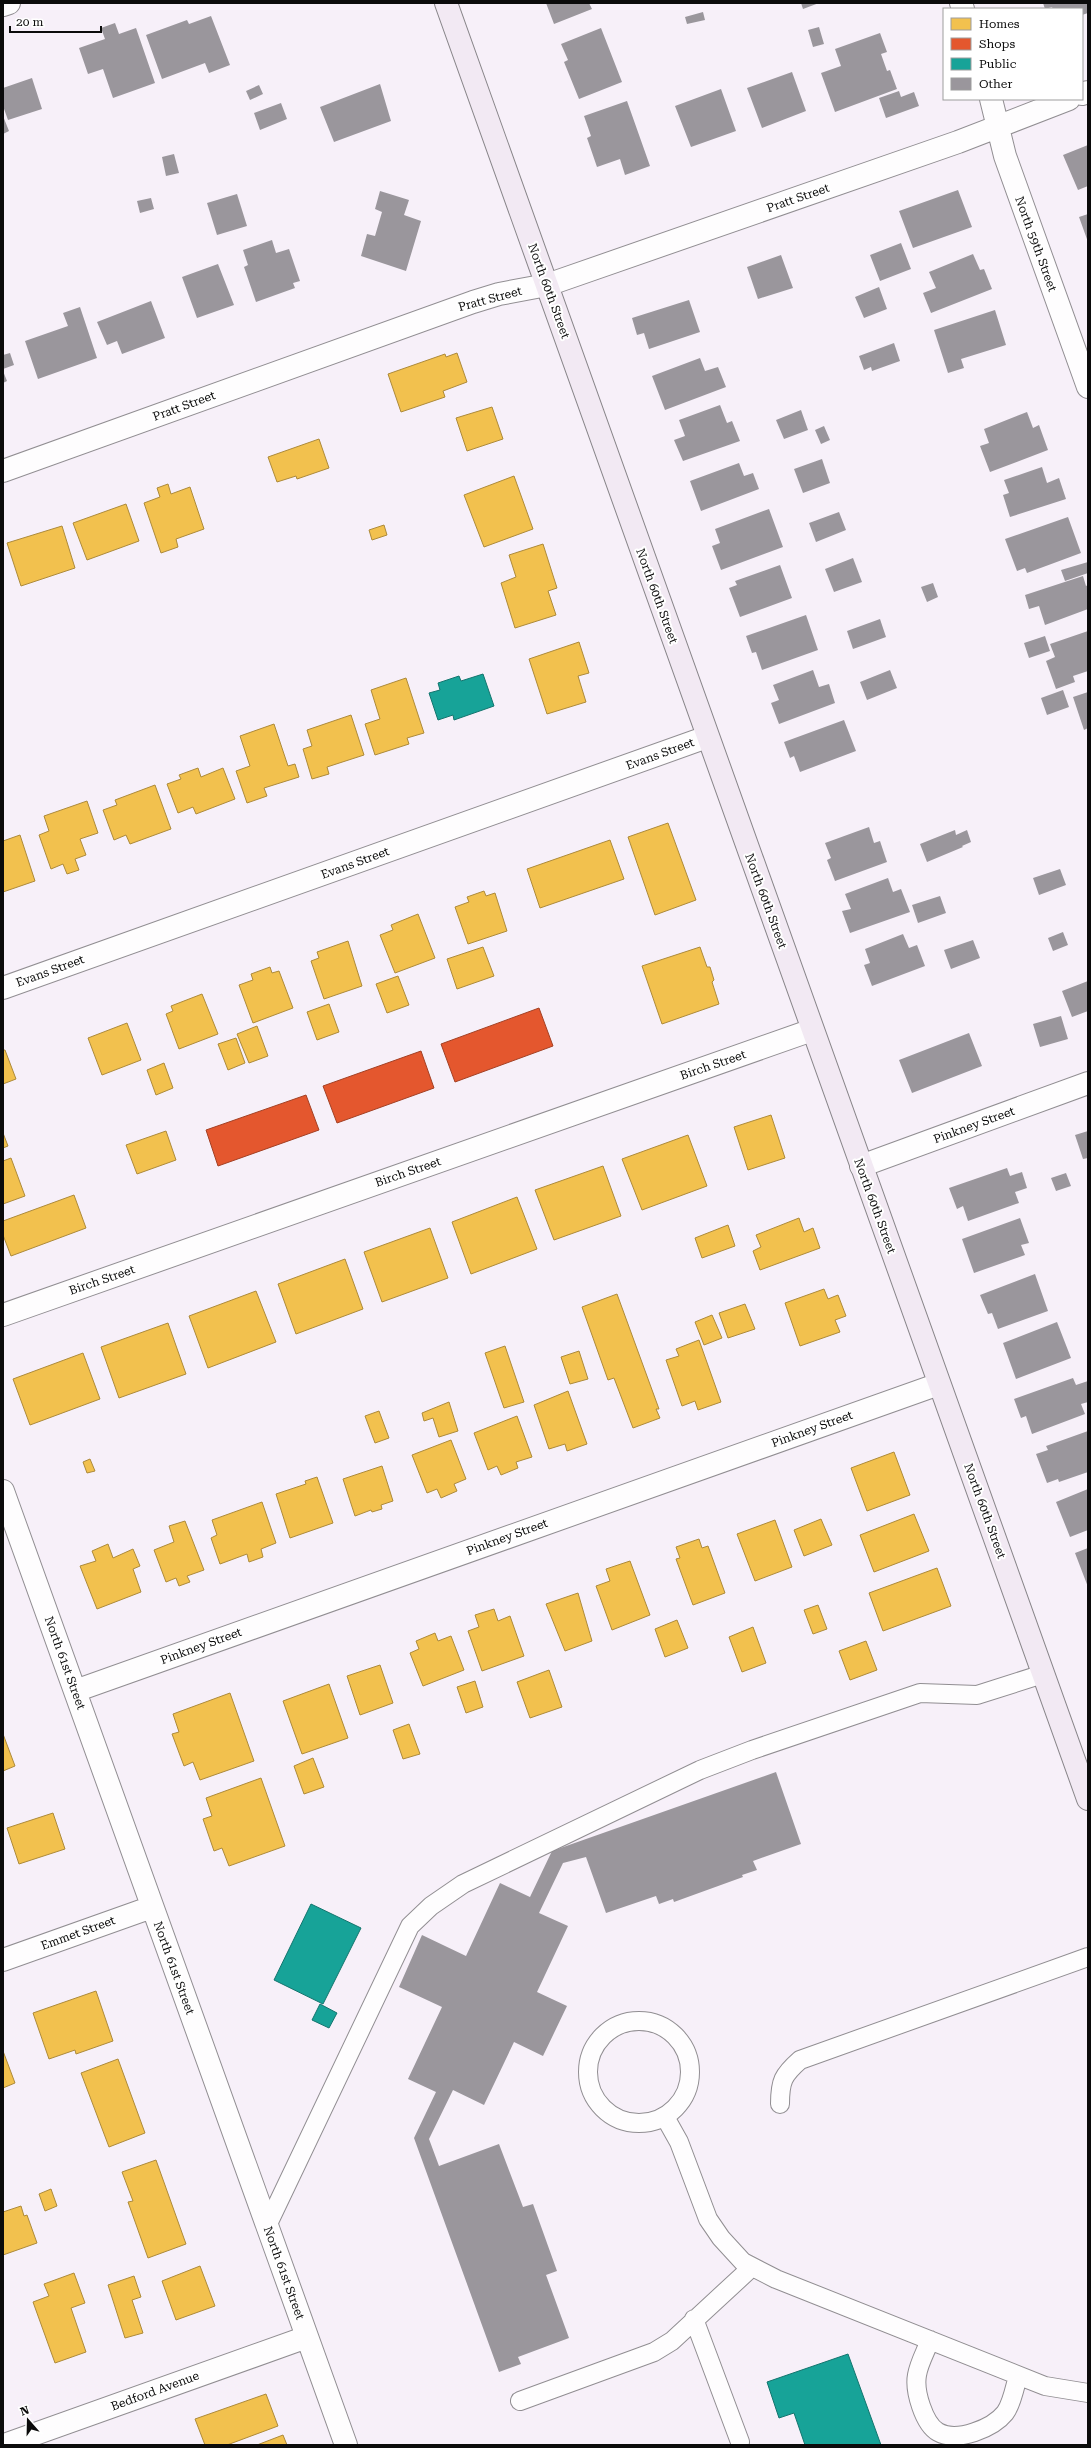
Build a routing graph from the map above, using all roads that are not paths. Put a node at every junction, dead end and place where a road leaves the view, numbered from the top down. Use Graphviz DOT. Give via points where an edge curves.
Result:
graph roads {
  1 [pos="9,3"];
  2 [pos="446,3"];
  3 [pos="3,5"];
  4 [pos="992,100"];
  5 [pos="1066,100"];
  6 [pos="998,125"];
  7 [pos="547,285"];
  8 [pos="1088,387"];
  9 [pos="3,471"];
  10 [pos="707,738"];
  11 [pos="3,988"];
  12 [pos="812,1030"];
  13 [pos="1088,1083"];
  14 [pos="861,1166"];
  15 [pos="3,1315"];
  16 [pos="939,1384"];
  17 [pos="3,1491"];
  18 [pos="1043,1674"];
  19 [pos="75,1691"];
  20 [pos="1088,1799"];
  21 [pos="152,1907"];
  22 [pos="1088,1957"];
  23 [pos="3,1960"];
  24 [pos="780,2104"];
  25 [pos="665,2117"];
  26 [pos="267,2226"];
  27 [pos="752,2267"];
  28 [pos="694,2320"];
  29 [pos="307,2337"];
  30 [pos="930,2340"];
  31 [pos="1018,2376"];
  32 [pos="1088,2393"];
  33 [pos="520,2401"];
  34 [pos="740,2442"];
  35 [pos="4,2445"];
  36 [pos="346,2445"];
  1 -- 3 [label="street"];
  2 -- 7 [label="main road, North 60th Street"];
  4 -- 6 [label="street, North 59th Street"];
  5 -- 6 [label="street, Pratt Street"];
  6 -- 7 [label="street, Pratt Street" via="958,142"];
  6 -- 8 [label="street, North 59th Street" via="1004,156"];
  7 -- 9 [label="street, Pratt Street" via="473,302"];
  7 -- 10 [label="main road, North 60th Street"];
  10 -- 11 [label="street, Evans Street"];
  10 -- 12 [label="main road, North 60th Street"];
  12 -- 14 [label="main road, North 60th Street"];
  12 -- 15 [label="street, Birch Street"];
  13 -- 14 [label="street, Pinkney Street"];
  14 -- 16 [label="main road, North 60th Street"];
  16 -- 18 [label="main road, North 60th Street"];
  16 -- 19 [label="street, Pinkney Street"];
  17 -- 19 [label="street, North 61st Street"];
  18 -- 20 [label="main road, North 60th Street"];
  18 -- 26 [label="lane" via="977,1696 920,1693 752,1750 700,1770 463,1884 431,1906 410,1926"];
  19 -- 21 [label="street, North 61st Street"];
  21 -- 23 [label="street, Emmet Street"];
  21 -- 26 [label="street, North 61st Street"];
  22 -- 24 [label="lane" via="800,2060 785,2073 780,2088"];
  25 -- 25 [label="lane" via="678,2106 687,2092 689,2058 681,2042 669,2030 654,2023 637,2020 620,2024 606,2033 594,2046 590,2056 587,2078 592,2095 602,2109 616,2119 632,2124 649,2123"];
  25 -- 27 [label="lane" via="679,2142 708,2219 721,2238 743,2262"];
  26 -- 29 [label="street, North 61st Street"];
  27 -- 28 [label="lane"];
  27 -- 30 [label="lane"];
  28 -- 33 [label="lane" via="672,2341 654,2352"];
  28 -- 34 [label="lane"];
  29 -- 35 [label="street, Bedford Avenue"];
  29 -- 36 [label="street, North 61st Street"];
  30 -- 31 [label="lane"];
  30 -- 31 [label="lane" via="917,2375 917,2395 925,2417 939,2433 958,2436 985,2429 1006,2412"];
  31 -- 32 [label="lane" via="1045,2386"];
}
